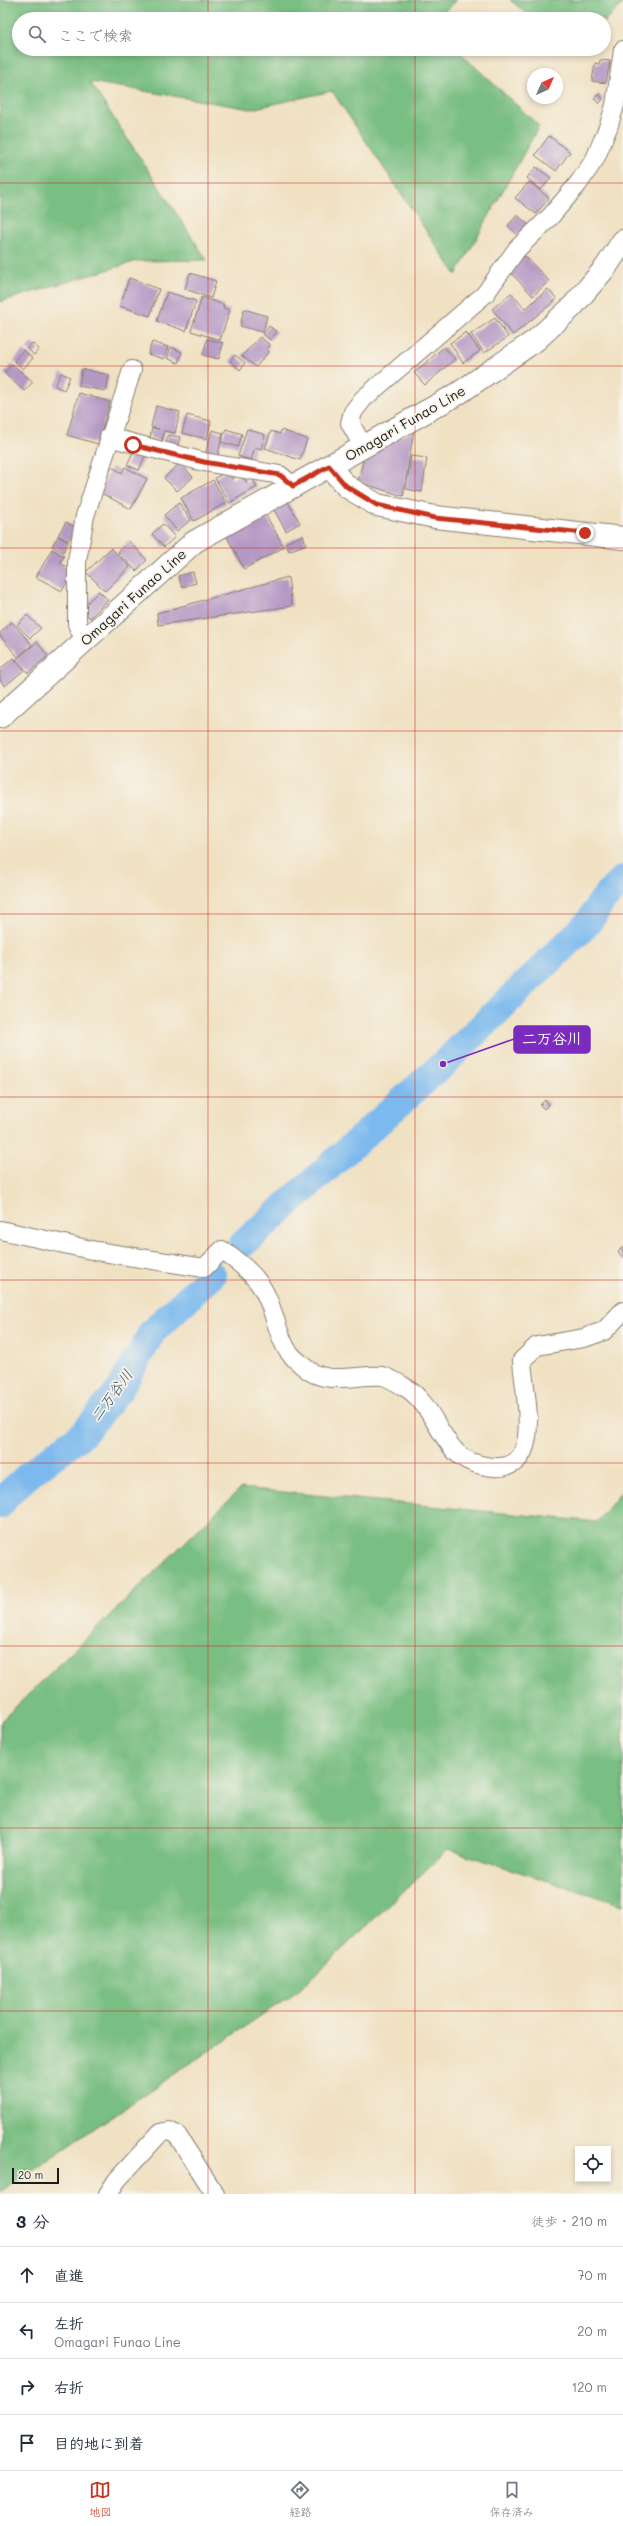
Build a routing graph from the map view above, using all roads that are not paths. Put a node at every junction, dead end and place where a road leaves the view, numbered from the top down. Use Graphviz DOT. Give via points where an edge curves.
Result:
graph roads {
  1 [pos="623,50"];
  2 [pos="623,242"];
  3 [pos="132,370"];
  4 [pos="109,437"];
  5 [pos="363,446"];
  6 [pos="329,466"];
  7 [pos="293,486"];
  8 [pos="623,538"];
  9 [pos="85,641"];
  10 [pos="0,717"];
  11 [pos="0,1230"];
  12 [pos="623,1311"];
  13 [pos="108,2194"];
  14 [pos="215,2194"];
  1 -- 5 [label="street" via="615,105 590,165 550,217 517,249 485,294 363,399 353,412 350,423"];
  2 -- 5 [label="main road, Omagari Funao Line" via="572,307 536,340 459,393"];
  3 -- 4 [label="street"];
  4 -- 7 [label="street" via="204,462 280,475"];
  4 -- 9 [label="street" via="85,516 77,561 77,624"];
  5 -- 6 [label="main road, Omagari Funao Line"];
  6 -- 7 [label="main road, Omagari Funao Line"];
  6 -- 8 [label="main road" via="346,486 377,505 435,518"];
  7 -- 9 [label="main road, Omagari Funao Line" via="194,542"];
  9 -- 10 [label="main road, Omagari Funao Line"];
  11 -- 12 [label="street" via="96,1251 204,1268 222,1250 246,1267 259,1283 285,1347 304,1368 322,1377 356,1379 383,1376 405,1387 422,1400 456,1452 475,1464 497,1467 514,1462 527,1447 528,1417 522,1360 537,1346 584,1338 604,1331"];
  13 -- 14 [label="street" via="117,2180 160,2133 169,2131 178,2135"];
}
